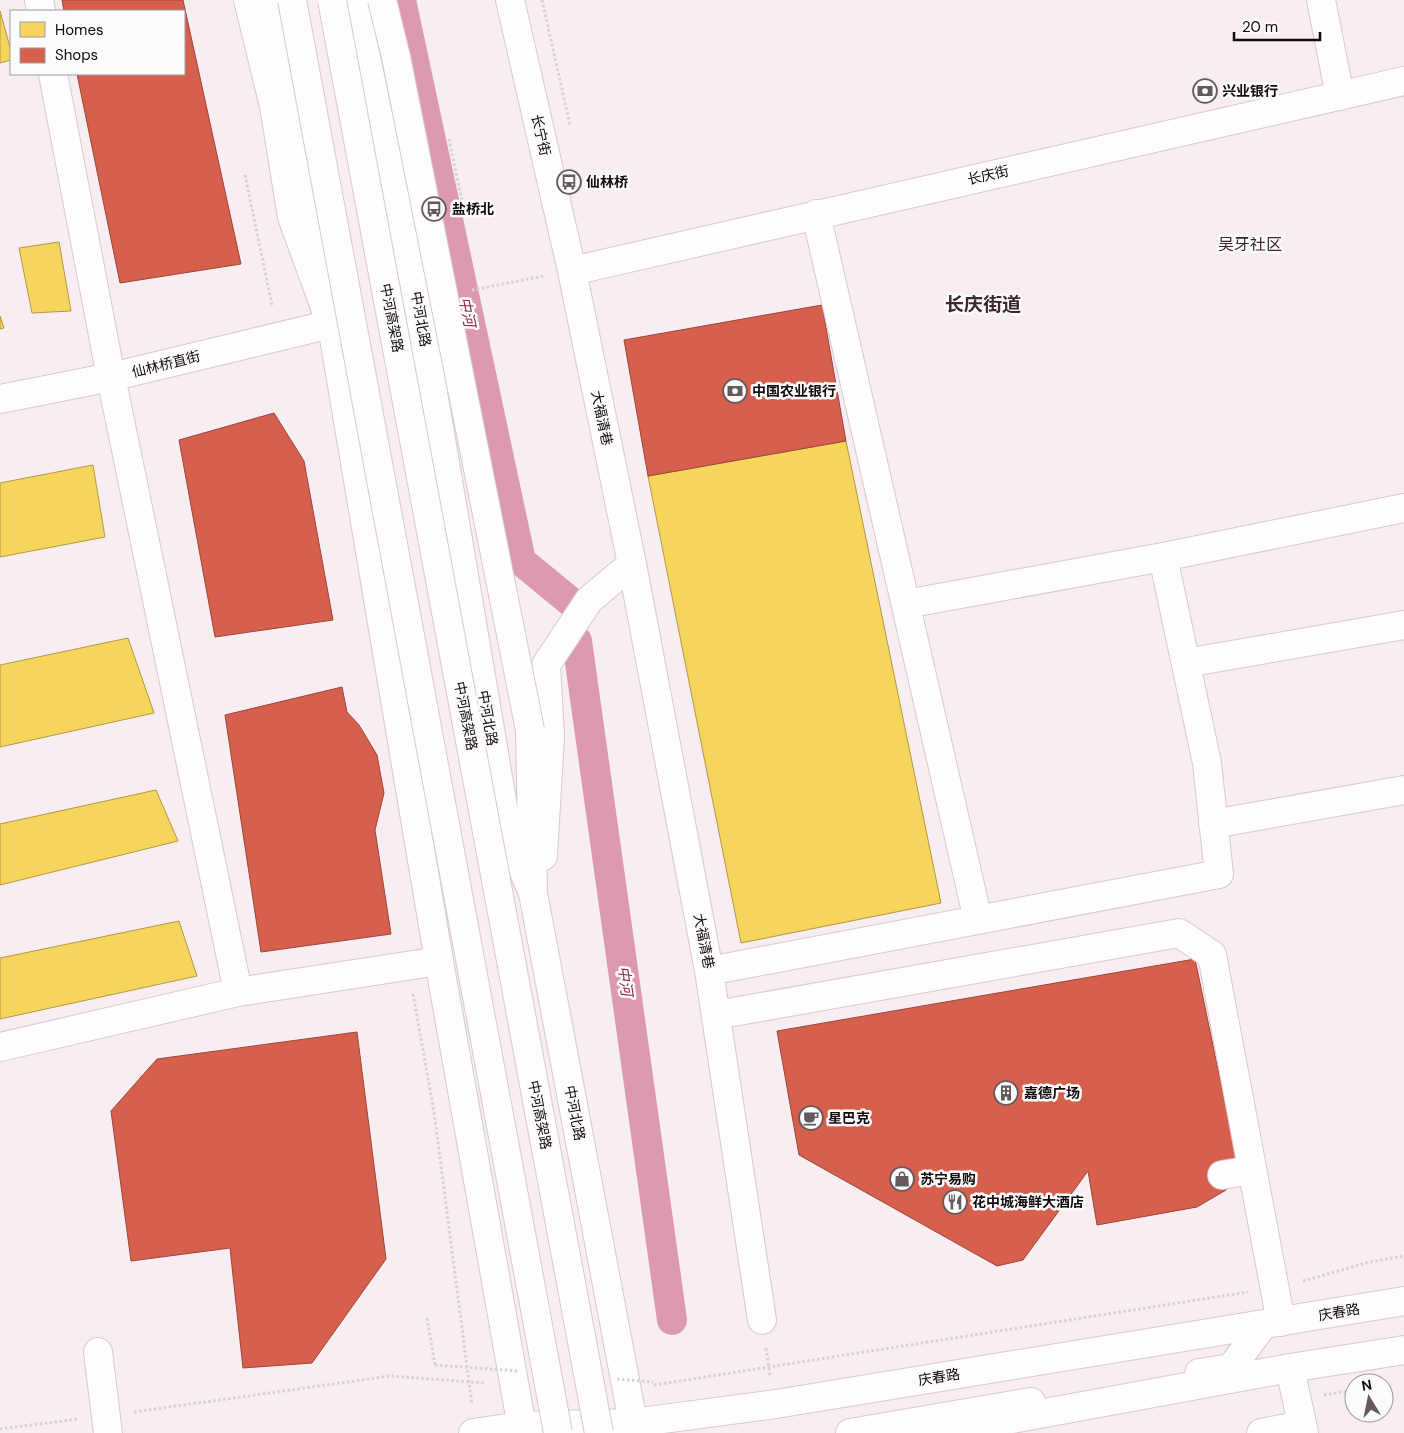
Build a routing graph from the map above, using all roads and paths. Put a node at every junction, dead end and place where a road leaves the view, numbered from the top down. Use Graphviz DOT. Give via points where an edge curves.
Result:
graph roads {
  1 [pos="248,0"];
  2 [pos="270,0"];
  3 [pos="292,0"];
  4 [pos="332,0"];
  5 [pos="354,0"];
  6 [pos="382,0"];
  7 [pos="510,0"];
  8 [pos="1321,0"];
  9 [pos="53,75"];
  10 [pos="1404,81"];
  11 [pos="1340,96"];
  12 [pos="450,139"];
  13 [pos="245,175"];
  14 [pos="464,211"];
  15 [pos="816,214"];
  16 [pos="572,271"];
  17 [pos="528,279"];
  18 [pos="465,292"];
  19 [pos="272,305"];
  20 [pos="331,324"];
  21 [pos="112,377"];
  22 [pos="0,399"];
  23 [pos="1404,508"];
  24 [pos="1163,557"];
  25 [pos="632,564"];
  26 [pos="906,604"];
  27 [pos="1404,625"];
  28 [pos="1186,663"];
  29 [pos="1404,790"];
  30 [pos="1213,824"];
  31 [pos="533,893"];
  32 [pos="978,920"];
  33 [pos="539,928"];
  34 [pos="439,961"];
  35 [pos="408,966"];
  36 [pos="709,970"];
  37 [pos="238,992"];
  38 [pos="716,1015"];
  39 [pos="0,1047"];
  40 [pos="1252,1170"];
  41 [pos="1222,1175"];
  42 [pos="1404,1256"];
  43 [pos="1275,1288"];
  44 [pos="1404,1301"];
  45 [pos="427,1318"];
  46 [pos="762,1320"];
  47 [pos="1272,1324"];
  48 [pos="1404,1350"];
  49 [pos="98,1352"];
  50 [pos="435,1365"];
  51 [pos="768,1368"];
  52 [pos="1290,1368"];
  53 [pos="468,1382"];
  54 [pos="514,1384"];
  55 [pos="628,1389"];
  56 [pos="776,1404"];
  57 [pos="107,1424"];
  58 [pos="634,1428"];
  59 [pos="0,1429"];
  60 [pos="522,1429"];
  61 [pos="1303,1429"];
  62 [pos="474,1433"];
  63 [pos="558,1433"];
  64 [pos="599,1433"];
  65 [pos="850,1433"];
  66 [pos="936,1433"];
  67 [pos="1261,1433"];
  1 -- 20 [label="main road" via="274,106 292,217"];
  2 -- 20 [label="main road" via="294,102"];
  3 -- 63 [label="main road, bridge"];
  4 -- 64 [label="main road, 中河高架路, bridge"];
  5 -- 31 [label="main road, 中河北路" via="418,303 508,836"];
  6 -- 31 [label="main road, bridge" via="398,66 530,730"];
  7 -- 16 [label="main road, 长宁街"];
  8 -- 11 [label="main road"];
  9 -- 21 [label="main road"];
  10 -- 11 [label="main road, 长庆街"];
  11 -- 15 [label="main road, 长庆街"];
  12 -- 14 [label="path"];
  13 -- 19 [label="path"];
  15 -- 16 [label="main road, 长庆街"];
  15 -- 26 [label="main road"];
  16 -- 25 [label="main road, 大福清巷"];
  17 -- 18 [label="path"];
  20 -- 21 [label="main road, 仙林桥直街"];
  20 -- 34 [label="main road"];
  21 -- 22 [label="main road, 仙林桥直街"];
  21 -- 37 [label="main road"];
  23 -- 24 [label="main road"];
  24 -- 26 [label="main road"];
  24 -- 28 [label="main road"];
  25 -- 33 [label="main road" via="589,600 546,665 550,736"];
  25 -- 36 [label="main road, 大福清巷"];
  26 -- 32 [label="main road"];
  27 -- 28 [label="main road"];
  28 -- 30 [label="main road" via="1206,763"];
  29 -- 30 [label="main road"];
  30 -- 32 [label="main road" via="1219,874"];
  31 -- 33 [label="main road, 中河北路"];
  32 -- 36 [label="main road"];
  33 -- 55 [label="main road, 中河北路"];
  34 -- 35 [label="main road"];
  34 -- 54 [label="main road"];
  35 -- 37 [label="main road"];
  35 -- 53 [label="path" via="434,1112"];
  36 -- 38 [label="main road, 大福清巷"];
  37 -- 39 [label="main road"];
  38 -- 40 [label="main road" via="1179,934 1212,955"];
  38 -- 46 [label="main road, 大福清巷"];
  40 -- 41 [label="main road"];
  40 -- 43 [label="main road"];
  42 -- 43 [label="path"];
  43 -- 47 [label="main road"];
  43 -- 51 [label="path"];
  44 -- 47 [label="main road, 庆春路"];
  45 -- 50 [label="path"];
  46 -- 51 [label="path"];
  47 -- 56 [label="main road, 庆春路"];
  47 -- 65 [label="main road" via="1231,1368"];
  48 -- 52 [label="main road"];
  49 -- 57 [label="main road"];
  51 -- 55 [label="path"];
  51 -- 56 [label="path"];
  52 -- 61 [label="main road"];
  52 -- 66 [label="main road"];
  53 -- 54 [label="path"];
  53 -- 57 [label="path" via="390,1376"];
  53 -- 62 [label="path"];
  54 -- 60 [label="main road"];
  55 -- 58 [label="main road, 中河北路"];
  56 -- 58 [label="main road, 庆春路"];
  57 -- 59 [label="path"];
  58 -- 60 [label="main road, 庆春路"];
  60 -- 62 [label="main road, 庆春路"];
  61 -- 67 [label="main road"];
}
